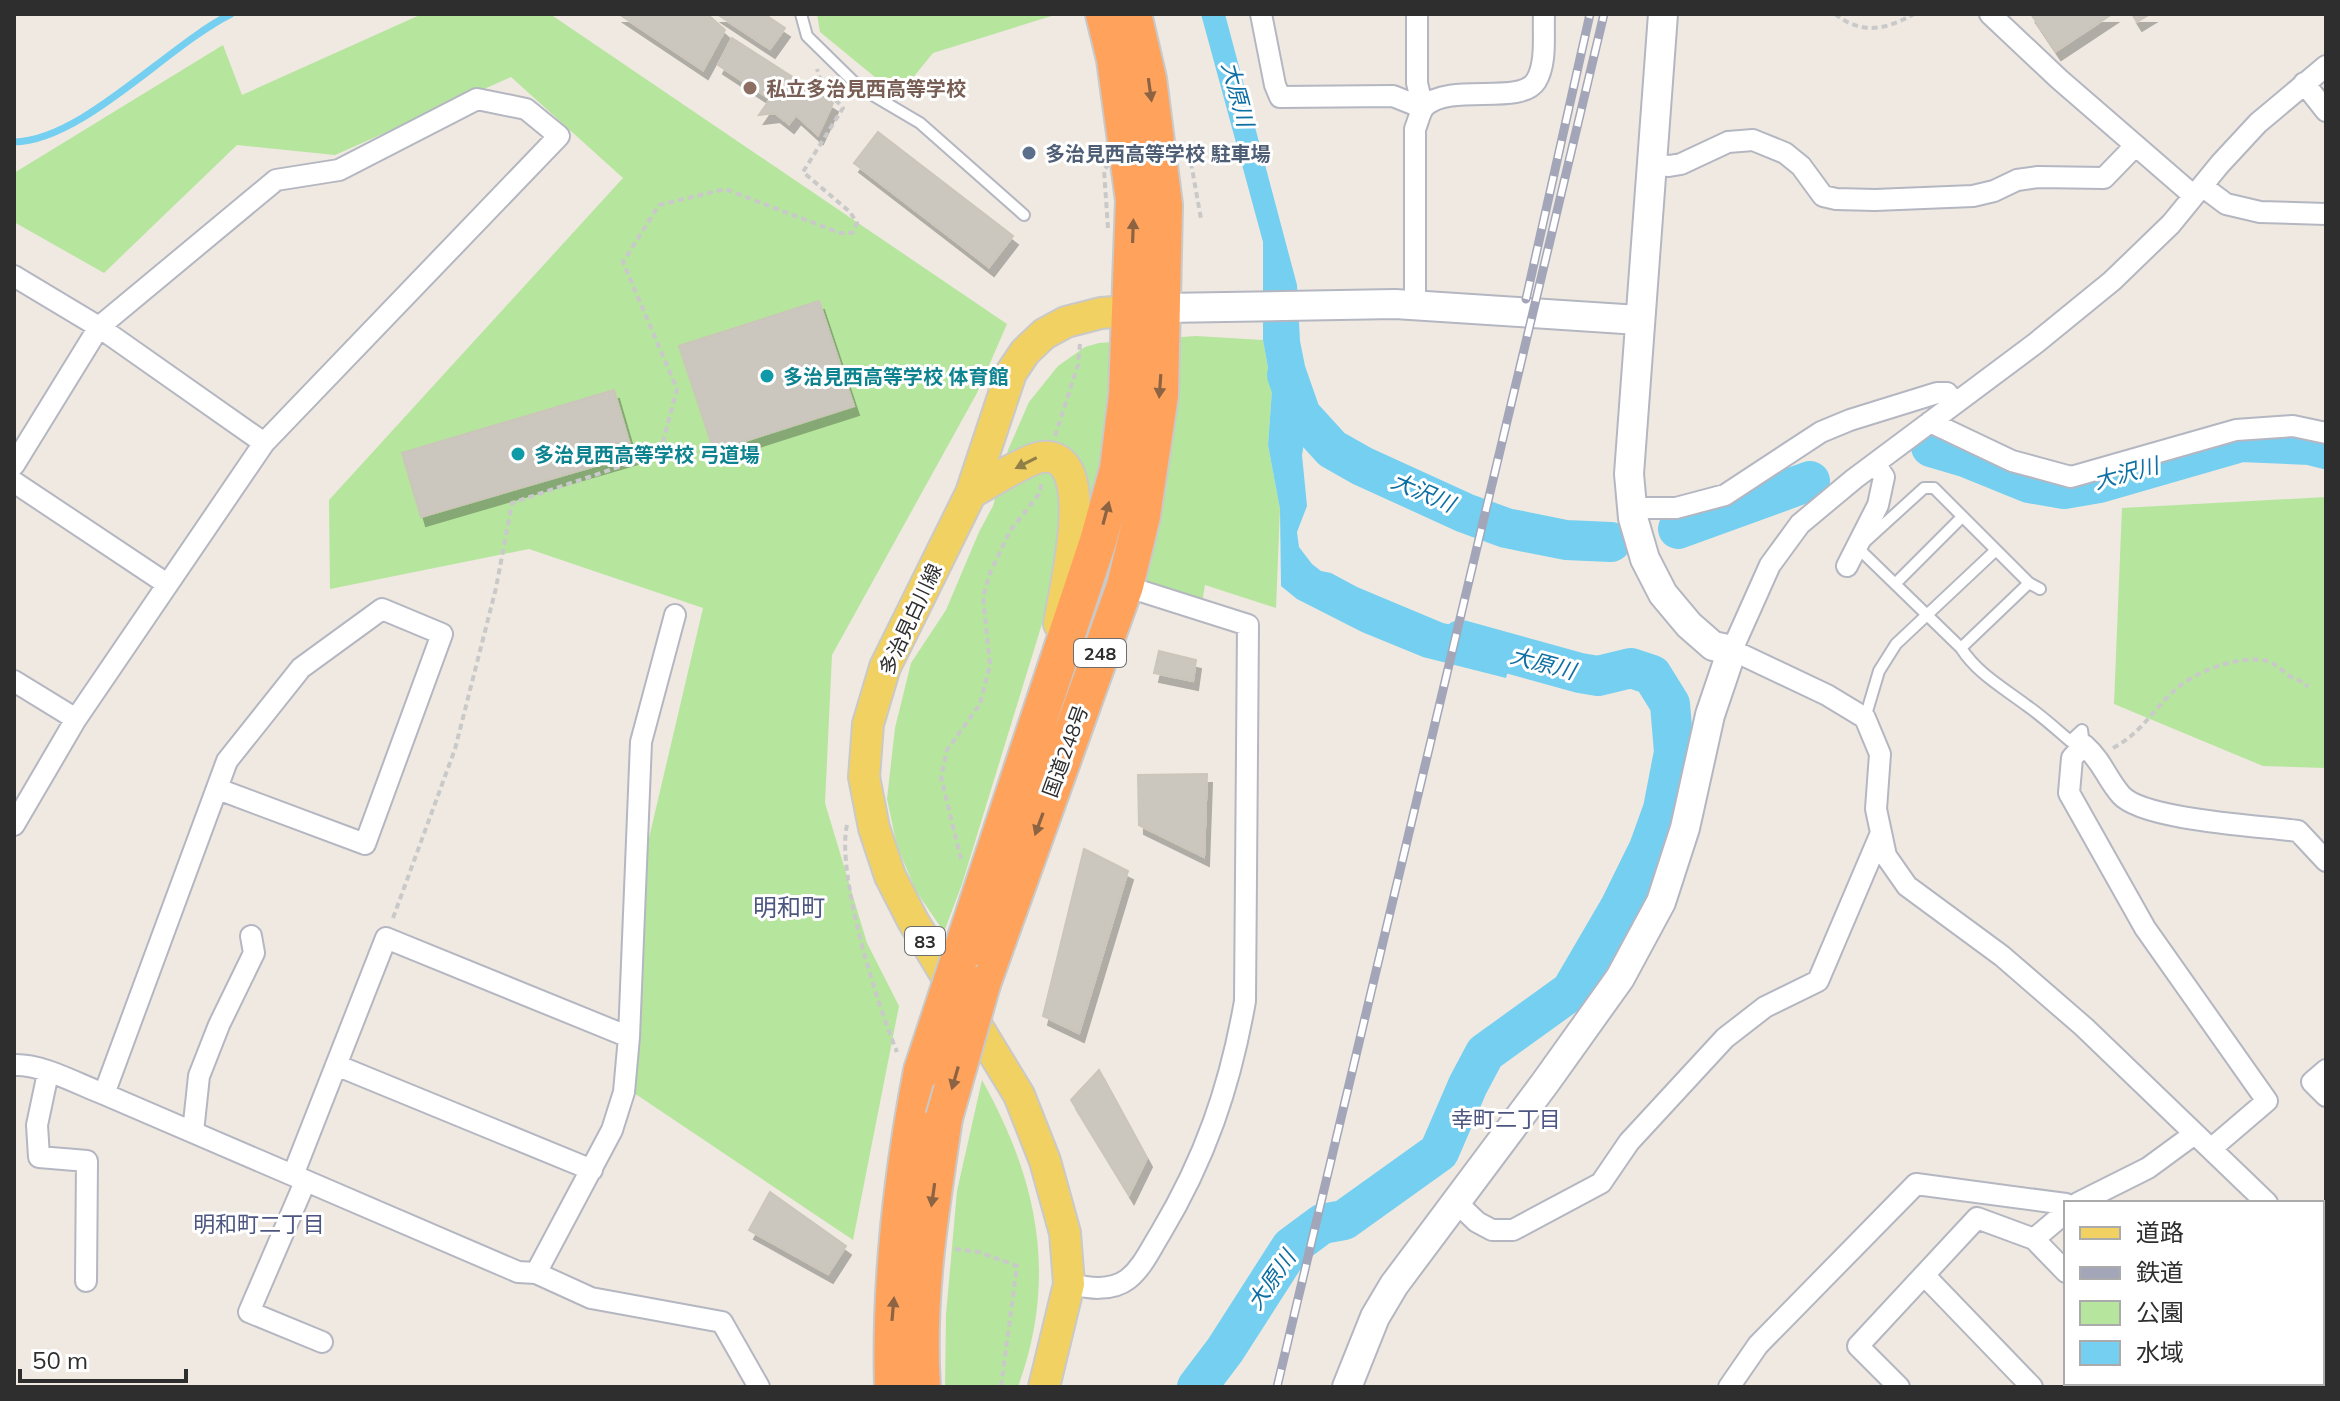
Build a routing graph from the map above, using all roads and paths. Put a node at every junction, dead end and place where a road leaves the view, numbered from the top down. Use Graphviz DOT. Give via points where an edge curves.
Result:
graph roads {
  1 [pos="801,14"];
  2 [pos="1104,14"];
  3 [pos="1133,14"];
  4 [pos="1261,14"];
  5 [pos="1417,14"];
  6 [pos="1544,14"];
  7 [pos="1663,14"];
  8 [pos="1835,14"];
  9 [pos="1914,14"];
  10 [pos="1990,14"];
  11 [pos="807,36"];
  12 [pos="2326,66"];
  13 [pos="2304,83"];
  14 [pos="1423,108"];
  15 [pos="2326,111"];
  16 [pos="2135,146"];
  17 [pos="1650,164"];
  18 [pos="2198,191"];
  19 [pos="2326,214"];
  20 [pos="1024,215"];
  21 [pos="1201,219"];
  22 [pos="1108,228"];
  23 [pos="14,276"];
  24 [pos="1405,305"];
  25 [pos="1147,309"];
  26 [pos="1082,318"];
  27 [pos="1639,320"];
  28 [pos="99,327"];
  29 [pos="1955,403"];
  30 [pos="1930,422"];
  31 [pos="2326,433"];
  32 [pos="264,443"];
  33 [pos="1048,457"];
  34 [pos="1875,464"];
  35 [pos="14,465"];
  36 [pos="14,482"];
  37 [pos="971,493"];
  38 [pos="1632,508"];
  39 [pos="1962,517"];
  40 [pos="1858,548"];
  41 [pos="1996,550"];
  42 [pos="1847,566"];
  43 [pos="2029,583"];
  44 [pos="167,584"];
  45 [pos="1895,584"];
  46 [pos="1125,586"];
  47 [pos="2040,589"];
  48 [pos="1926,614"];
  49 [pos="675,615"];
  50 [pos="1961,648"];
  51 [pos="1732,650"];
  52 [pos="14,681"];
  53 [pos="2308,687"];
  54 [pos="1047,693"];
  55 [pos="1865,718"];
  56 [pos="76,719"];
  57 [pos="2091,751"];
  58 [pos="218,789"];
  59 [pos="847,822"];
  60 [pos="14,825"];
  61 [pos="1881,833"];
  62 [pos="961,860"];
  63 [pos="2326,861"];
  64 [pos="251,936"];
  65 [pos="386,938"];
  66 [pos="970,971"];
  67 [pos="629,1037"];
  68 [pos="14,1065"];
  69 [pos="336,1065"];
  70 [pos="912,1067"];
  71 [pos="2326,1070"];
  72 [pos="48,1073"];
  73 [pos="104,1094"];
  74 [pos="2326,1096"];
  75 [pos="193,1132"];
  76 [pos="2193,1135"];
  77 [pos="2212,1148"];
  78 [pos="592,1170"];
  79 [pos="299,1178"];
  80 [pos="2082,1201"];
  81 [pos="2265,1201"];
  82 [pos="1456,1202"];
  83 [pos="2064,1204"];
  84 [pos="2064,1214"];
  85 [pos="2034,1239"];
  86 [pos="925,1245"];
  87 [pos="2064,1270"];
  88 [pos="536,1273"];
  89 [pos="1925,1276"];
  90 [pos="86,1281"];
  91 [pos="1069,1284"];
  92 [pos="322,1342"];
  93 [pos="759,1387"];
  94 [pos="893,1387"];
  95 [pos="922,1387"];
  96 [pos="1001,1387"];
  97 [pos="1044,1387"];
  98 [pos="1347,1387"];
  99 [pos="1729,1387"];
  100 [pos="1899,1387"];
  101 [pos="2032,1387"];
  1 -- 11 [label="lane"];
  25 -- 2 [label="highway, 国道248号 / 248, one-way" via="1115,59"];
  3 -- 25 [label="highway, 国道248号 / 248, one-way" via="1148,79 1164,205"];
  4 -- 14 [label="street" via="1280,97 1393,96"];
  5 -- 14 [label="street" via="1417,83"];
  6 -- 14 [label="street" via="1542,68 1535,84 1522,91 1440,97"];
  7 -- 17 [label="street"];
  8 -- 9 [label="path" via="1865,29"];
  10 -- 16 [label="street"];
  11 -- 20 [label="lane" via="859,87 920,123"];
  11 -- 65 [label="path" via="822,85 843,108 803,172 857,223 852,233 840,233 725,189 659,205 623,262 677,389 660,453 512,503 455,749"];
  12 -- 13 [label="street"];
  13 -- 15 [label="street"];
  13 -- 18 [label="street" via="2258,123"];
  14 -- 24 [label="street" via="1415,129"];
  16 -- 17 [label="street" via="2104,178 2038,177 1973,196 1875,200 1823,196 1785,153 1753,140 1728,142 1681,164"];
  16 -- 18 [label="street"];
  17 -- 27 [label="street"];
  18 -- 19 [label="street" via="2260,212"];
  18 -- 29 [label="street" via="2112,281"];
  21 -- 22 [label="path, bridge" via="1190,157 1182,149 1114,157 1104,170"];
  23 -- 28 [label="street"];
  24 -- 25 [label="street"];
  24 -- 27 [label="street"];
  25 -- 26 [label="main road, 多治見白川線 / 83"];
  25 -- 46 [label="highway, 国道248号 / 248, one-way" via="1160,395 1142,516"];
  54 -- 25 [label="highway, 国道248号 / 248, one-way" via="1118,469 1127,395"];
  26 -- 33 [label="path" via="1078,365"];
  26 -- 37 [label="main road, 多治見白川線 / 83" via="1044,334 1011,373"];
  27 -- 38 [label="street" via="1629,474"];
  28 -- 32 [label="street"];
  28 -- 32 [label="street" via="276,180 339,170 477,99 526,109 559,136"];
  28 -- 35 [label="street"];
  29 -- 30 [label="street"];
  29 -- 38 [label="street" via="1947,393 1937,393 1835,426 1725,495 1676,508"];
  30 -- 31 [label="street" via="2012,461 2071,477 2236,430 2293,426"];
  30 -- 34 [label="street"];
  32 -- 44 [label="street"];
  33 -- 37 [label="main road, one-way" via="1024,462"];
  33 -- 54 [label="main road" via="1067,469 1075,487 1075,522"];
  33 -- 62 [label="path" via="1039,494 1010,531 990,573 983,597 990,665 980,704 947,750 941,777"];
  34 -- 40 [label="street" via="1884,477"];
  34 -- 51 [label="street" via="1800,524 1770,565"];
  36 -- 44 [label="street"];
  37 -- 91 [label="main road, 多治見白川線 / 83" via="885,667 868,724 864,777 890,876 1019,1095 1061,1219"];
  38 -- 51 [label="street" via="1645,559 1663,594 1713,646"];
  39 -- 40 [label="lane" via="1934,488 1924,488"];
  39 -- 41 [label="lane"];
  39 -- 45 [label="lane"];
  40 -- 42 [label="street"];
  40 -- 45 [label="lane"];
  41 -- 43 [label="lane"];
  41 -- 48 [label="lane"];
  43 -- 47 [label="lane"];
  43 -- 50 [label="lane"];
  44 -- 56 [label="street"];
  45 -- 48 [label="lane"];
  46 -- 66 [label="highway, 国道248号 / 248, one-way"];
  46 -- 91 [label="street" via="1248,625 1245,1001 1222,1103 1187,1187 1140,1267 1126,1281 1096,1289"];
  48 -- 50 [label="lane"];
  48 -- 55 [label="lane" via="1896,644 1879,671"];
  49 -- 67 [label="street" via="641,742"];
  50 -- 57 [label="lane" via="2001,689 2070,741 2082,730"];
  51 -- 55 [label="street"];
  51 -- 82 [label="street" via="1661,902 1620,978"];
  52 -- 56 [label="street"];
  53 -- 57 [label="path" via="2262,660 2212,668 2176,689 2143,728"];
  54 -- 66 [label="highway, 国道248号 / 248"];
  55 -- 61 [label="street" via="1880,754 1876,809"];
  56 -- 60 [label="street"];
  57 -- 63 [label="street" via="2122,797 2151,812 2298,831"];
  57 -- 77 [label="street" via="2072,758 2069,793 2145,928 2267,1101"];
  58 -- 58 [label="street" via="365,844 442,634 382,609 301,668 227,761"];
  58 -- 73 [label="street"];
  59 -- 70 [label="path" via="844,854 851,895 885,1024"];
  61 -- 76 [label="street" via="1886,856 1907,886 2002,956"];
  61 -- 82 [label="street" via="1818,981 1765,1007 1725,1038 1629,1142 1601,1183 1513,1230 1492,1230"];
  64 -- 75 [label="street" via="254,953 199,1076"];
  65 -- 67 [label="street"];
  65 -- 69 [label="street"];
  66 -- 70 [label="highway, 国道248号 / 248, bridge"];
  66 -- 86 [label="highway, 国道248号 / 248, one-way, bridge"];
  67 -- 78 [label="street" via="624,1092"];
  68 -- 72 [label="street"];
  69 -- 78 [label="street"];
  69 -- 79 [label="street"];
  94 -- 70 [label="highway, 国道248号 / 248, one-way" via="891,1325"];
  71 -- 74 [label="street" via="2312,1082"];
  72 -- 73 [label="street"];
  72 -- 90 [label="street" via="37,1125 39,1157 87,1161"];
  73 -- 75 [label="street"];
  75 -- 79 [label="street"];
  76 -- 77 [label="street"];
  76 -- 80 [label="street" via="2148,1168"];
  77 -- 81 [label="street"];
  78 -- 88 [label="street"];
  79 -- 88 [label="street" via="518,1272"];
  79 -- 92 [label="street" via="249,1312"];
  82 -- 98 [label="street" via="1375,1317"];
  83 -- 99 [label="street" via="1916,1184 1758,1345"];
  84 -- 85 [label="street"];
  85 -- 87 [label="street"];
  85 -- 89 [label="street" via="1977,1218"];
  86 -- 95 [label="highway, 国道248号 / 248"];
  86 -- 96 [label="path" via="979,1252 1017,1266"];
  88 -- 93 [label="street" via="591,1298 722,1322"];
  89 -- 100 [label="street" via="1858,1346"];
  89 -- 101 [label="street"];
  91 -- 97 [label="main road, 多治見白川線 / 83"];
}
